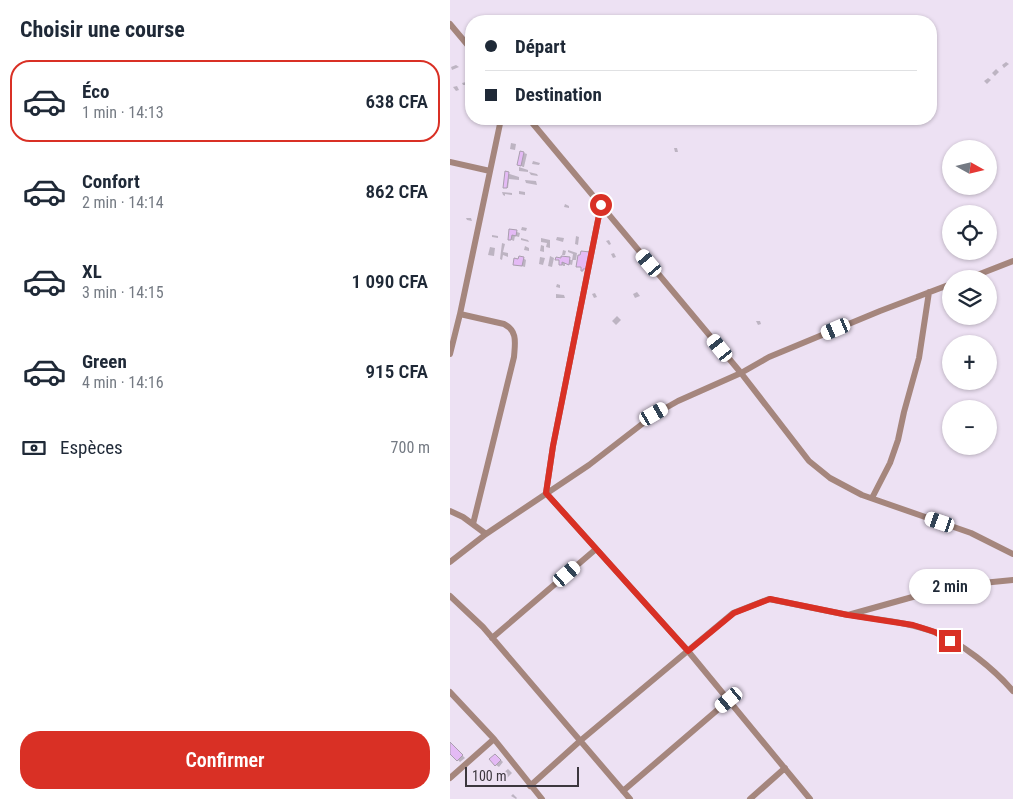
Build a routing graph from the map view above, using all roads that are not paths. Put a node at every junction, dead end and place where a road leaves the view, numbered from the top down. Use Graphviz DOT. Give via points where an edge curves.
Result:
graph roads {
  1 [pos="450,24"];
  2 [pos="465,42"];
  3 [pos="500,125"];
  4 [pos="534,125"];
  5 [pos="450,162"];
  6 [pos="490,171"];
  7 [pos="601,205"];
  8 [pos="1013,261"];
  9 [pos="990,270"];
  10 [pos="942,287"];
  11 [pos="930,292"];
  12 [pos="460,314"];
  13 [pos="450,354"];
  14 [pos="741,373"];
  15 [pos="546,493"];
  16 [pos="872,498"];
  17 [pos="450,511"];
  18 [pos="473,524"];
  19 [pos="486,534"];
  20 [pos="596,549"];
  21 [pos="1013,554"];
  22 [pos="450,562"];
  23 [pos="1013,580"];
  24 [pos="450,596"];
  25 [pos="848,615"];
  26 [pos="492,638"];
  27 [pos="688,651"];
  28 [pos="1013,691"];
  29 [pos="450,692"];
  30 [pos="729,700"];
  31 [pos="494,739"];
  32 [pos="580,741"];
  33 [pos="785,768"];
  34 [pos="450,778"];
  35 [pos="530,786"];
  36 [pos="623,791"];
  37 [pos="542,799"];
  38 [pos="630,799"];
  39 [pos="750,799"];
  40 [pos="810,799"];
  1 -- 2 [label="street"];
  3 -- 6 [label="street"];
  4 -- 7 [label="street"];
  5 -- 6 [label="street"];
  6 -- 12 [label="street"];
  7 -- 14 [label="street"];
  7 -- 15 [label="street"];
  8 -- 9 [label="street"];
  10 -- 11 [label="street"];
  11 -- 14 [label="street" via="769,357"];
  11 -- 16 [label="street" via="919,358 898,440"];
  12 -- 13 [label="street"];
  12 -- 18 [label="street" via="510,327 515,342"];
  14 -- 15 [label="street" via="654,414"];
  14 -- 16 [label="street" via="809,461 830,478"];
  15 -- 19 [label="street"];
  15 -- 20 [label="street"];
  16 -- 21 [label="street" via="971,532"];
  17 -- 18 [label="street"];
  18 -- 19 [label="street"];
  19 -- 22 [label="street"];
  20 -- 26 [label="street"];
  20 -- 27 [label="street"];
  23 -- 25 [label="street" via="952,586"];
  24 -- 26 [label="street"];
  25 -- 27 [label="street" via="770,599 734,613"];
  25 -- 28 [label="street" via="913,625 935,632 966,649"];
  26 -- 32 [label="street"];
  27 -- 30 [label="street"];
  27 -- 32 [label="street"];
  29 -- 31 [label="street"];
  30 -- 33 [label="street"];
  30 -- 36 [label="street"];
  31 -- 34 [label="street"];
  31 -- 35 [label="street"];
  32 -- 35 [label="street"];
  32 -- 36 [label="street"];
  33 -- 39 [label="street"];
  33 -- 40 [label="street"];
  35 -- 37 [label="street"];
  36 -- 38 [label="street"];
}
